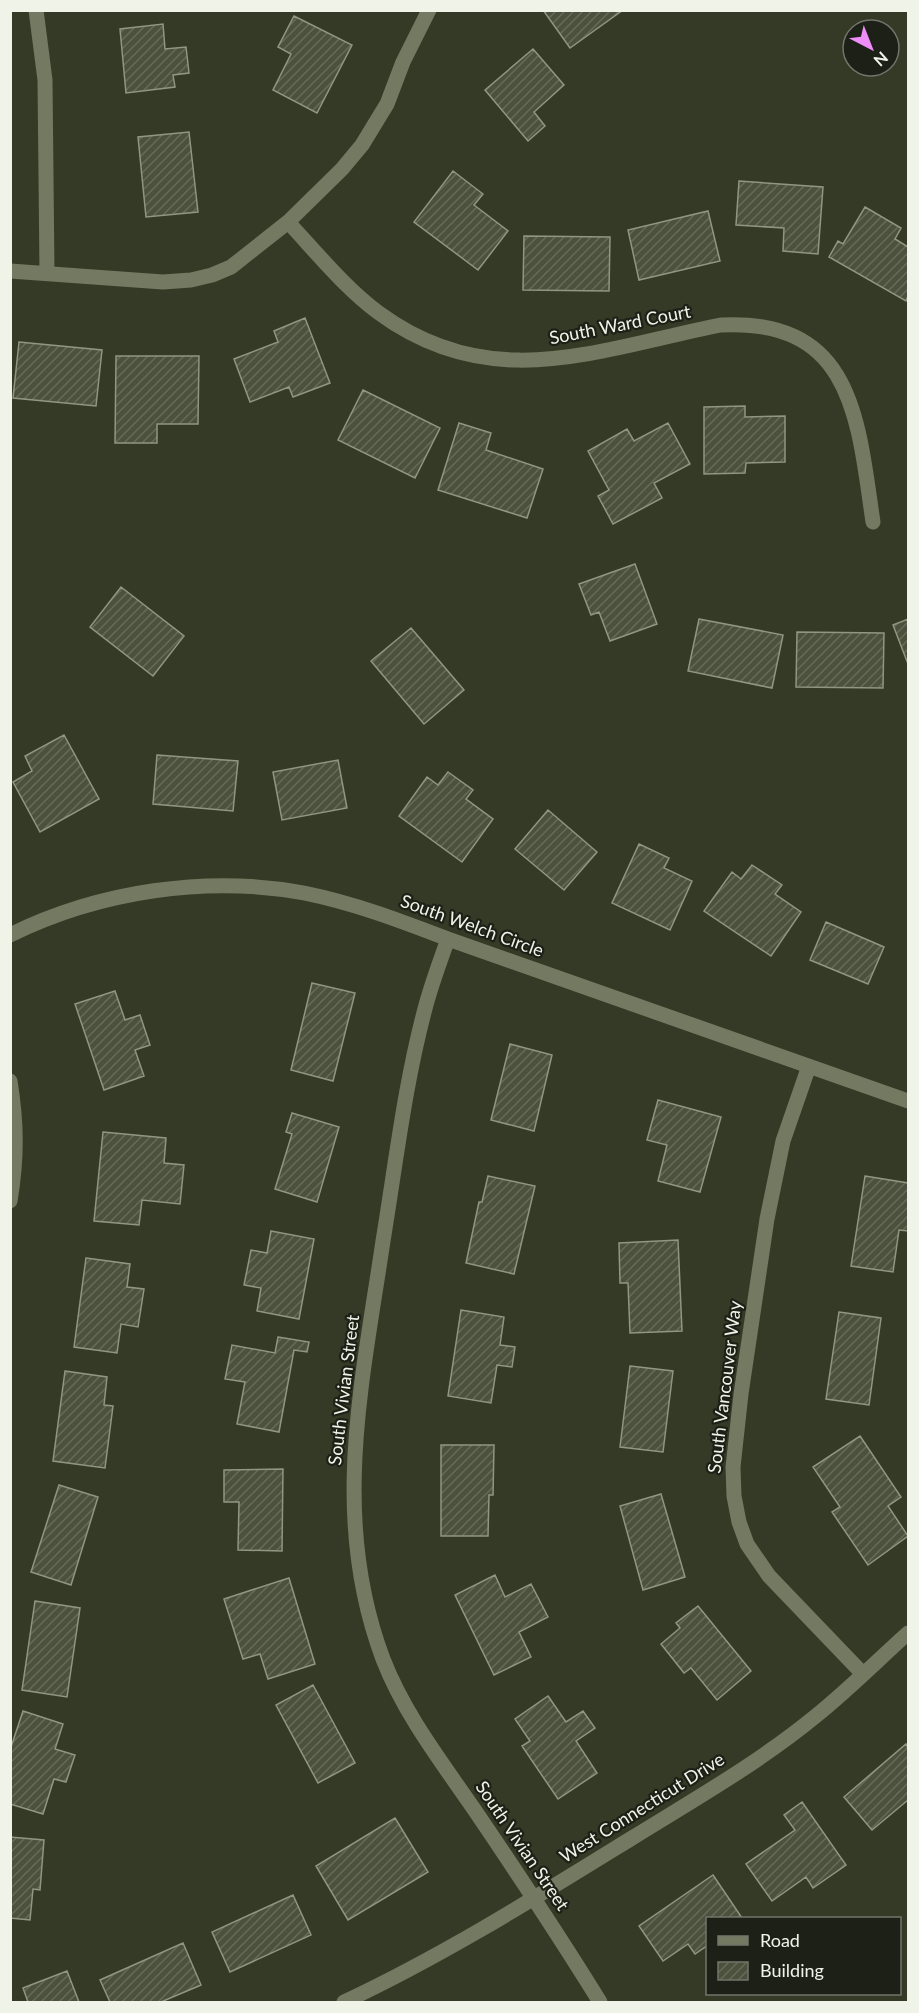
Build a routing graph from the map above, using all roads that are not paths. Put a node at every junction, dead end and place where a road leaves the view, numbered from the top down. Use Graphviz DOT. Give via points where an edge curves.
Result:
graph roads {
  1 [pos="36,10"];
  2 [pos="429,10"];
  3 [pos="288,222"];
  4 [pos="10,271"];
  5 [pos="47,273"];
  6 [pos="873,522"];
  7 [pos="10,935"];
  8 [pos="448,939"];
  9 [pos="809,1066"];
  10 [pos="10,1082"];
  11 [pos="909,1101"];
  12 [pos="10,1202"];
  13 [pos="909,1633"];
  14 [pos="863,1674"];
  15 [pos="535,1898"];
  16 [pos="344,2002"];
  17 [pos="600,2002"];
  1 -- 5 [label="street" via="45,80"];
  2 -- 3 [label="street" via="387,104 362,145"];
  3 -- 5 [label="street" via="231,267 191,280 163,282"];
  3 -- 6 [label="street, South Ward Court" via="376,311 423,339 477,357 505,361 565,358 721,325 761,326 797,338 825,359 852,405 860,431"];
  4 -- 5 [label="street"];
  7 -- 8 [label="street, South Welch Circle" via="102,900 164,890 237,887 313,896 390,917"];
  8 -- 9 [label="street, South Welch Circle"];
  8 -- 15 [label="street, South Vivian Street" via="426,1004 406,1093 357,1411 354,1521 371,1625 396,1689"];
  9 -- 11 [label="street, South Welch Circle"];
  9 -- 14 [label="street, South Vancouver Way" via="783,1141 767,1219 741,1394 734,1496 747,1544 769,1576"];
  10 -- 12 [label="street" via="16,1125"];
  13 -- 14 [label="street, West Connecticut Drive"];
  14 -- 15 [label="street, West Connecticut Drive" via="778,1744"];
  15 -- 16 [label="street, West Connecticut Drive"];
  15 -- 17 [label="street, South Vivian Street"];
}
